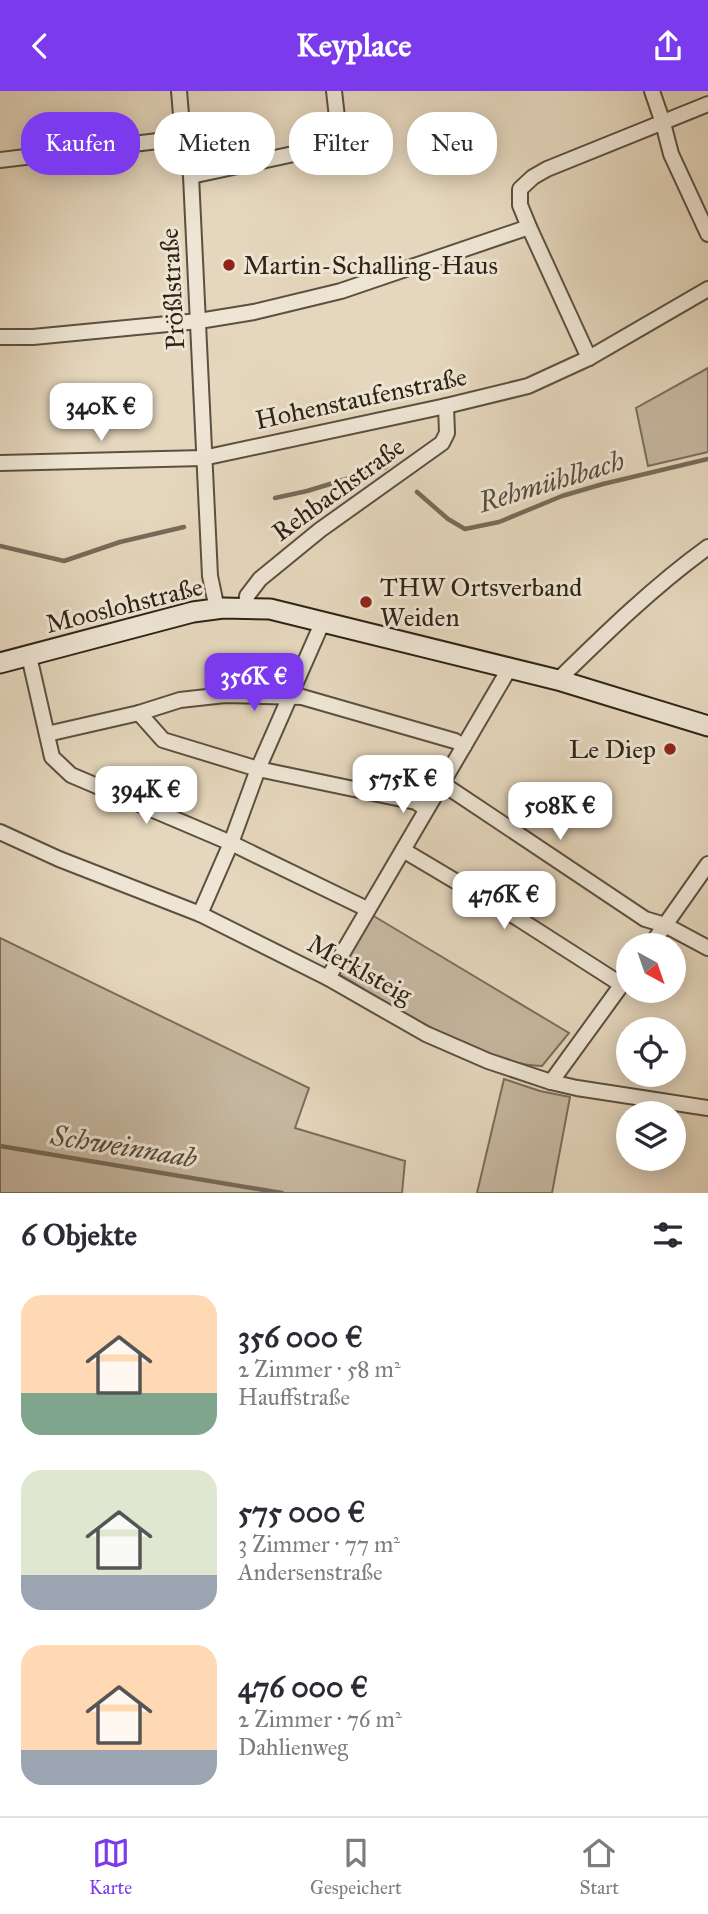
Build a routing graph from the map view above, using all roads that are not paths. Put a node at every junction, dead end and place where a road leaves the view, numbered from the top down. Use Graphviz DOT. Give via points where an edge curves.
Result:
graph roads {
  1 [pos="179,91"];
  2 [pos="334,91"];
  3 [pos="652,91"];
  4 [pos="708,104"];
  5 [pos="181,112"];
  6 [pos="336,112"];
  7 [pos="663,123"];
  8 [pos="154,141"];
  9 [pos="289,156"];
  10 [pos="0,160"];
  11 [pos="191,176"];
  12 [pos="529,227"];
  13 [pos="708,234"];
  14 [pos="708,289"];
  15 [pos="199,321"];
  16 [pos="0,337"];
  17 [pos="589,358"];
  18 [pos="446,407"];
  19 [pos="203,458"];
  20 [pos="0,463"];
  21 [pos="708,547"];
  22 [pos="246,608"];
  23 [pos="218,609"];
  24 [pos="323,621"];
  25 [pos="29,656"];
  26 [pos="0,663"];
  27 [pos="509,669"];
  28 [pos="558,680"];
  29 [pos="289,697"];
  30 [pos="139,713"];
  31 [pos="708,726"];
  32 [pos="47,734"];
  33 [pos="464,747"];
  34 [pos="258,769"];
  35 [pos="443,783"];
  36 [pos="426,809"];
  37 [pos="0,832"];
  38 [pos="231,843"];
  39 [pos="403,850"];
  40 [pos="708,864"];
  41 [pos="367,909"];
  42 [pos="200,913"];
  43 [pos="665,925"];
  44 [pos="659,933"];
  45 [pos="708,948"];
  46 [pos="616,976"];
  47 [pos="328,978"];
  48 [pos="616,993"];
  49 [pos="551,1082"];
  50 [pos="708,1108"];
  1 -- 5 [label="street, Prößlstraße"];
  2 -- 6 [label="street"];
  3 -- 7 [label="street"];
  4 -- 7 [label="street"];
  7 -- 12 [label="street" via="533,177 519,195"];
  7 -- 13 [label="street" via="671,154"];
  8 -- 10 [label="street"];
  9 -- 11 [label="street"];
  11 -- 15 [label="street, Prößlstraße"];
  12 -- 15 [label="street" via="341,291"];
  12 -- 17 [label="street"];
  14 -- 17 [label="street, Hohenstaufenstraße"];
  15 -- 16 [label="street"];
  15 -- 19 [label="street, Prößlstraße"];
  17 -- 18 [label="street, Hohenstaufenstraße" via="528,386"];
  18 -- 19 [label="street, Hohenstaufenstraße"];
  18 -- 22 [label="street, Rehbachstraße" via="447,433 442,443 260,579 247,596"];
  19 -- 20 [label="street, Hohenstaufenstraße"];
  19 -- 23 [label="street, Prößlstraße" via="210,576"];
  21 -- 28 [label="street" via="632,608"];
  22 -- 23 [label="street, Mooslohstraße"];
  22 -- 24 [label="street, Mooslohstraße"];
  23 -- 25 [label="street, Mooslohstraße"];
  24 -- 27 [label="street, Mooslohstraße"];
  24 -- 29 [label="street"];
  25 -- 26 [label="street, Mooslohstraße"];
  25 -- 32 [label="street"];
  27 -- 28 [label="street, Mooslohstraße"];
  27 -- 33 [label="street"];
  28 -- 31 [label="street, Mooslohstraße"];
  29 -- 30 [label="street" via="212,696"];
  29 -- 33 [label="street" via="374,717"];
  29 -- 34 [label="street"];
  30 -- 32 [label="street"];
  30 -- 34 [label="street" via="163,740"];
  32 -- 38 [label="street" via="52,757 71,775"];
  33 -- 35 [label="street"];
  34 -- 36 [label="street" via="416,802"];
  34 -- 38 [label="street"];
  35 -- 36 [label="street"];
  35 -- 43 [label="street" via="645,919"];
  36 -- 39 [label="street"];
  37 -- 42 [label="street, Merklsteig"];
  38 -- 41 [label="street"];
  38 -- 42 [label="street"];
  39 -- 41 [label="street"];
  39 -- 46 [label="street"];
  40 -- 43 [label="street"];
  41 -- 47 [label="street"];
  42 -- 47 [label="street, Merklsteig"];
  43 -- 44 [label="street"];
  43 -- 45 [label="street"];
  47 -- 49 [label="street, Merklsteig" via="457,1049"];
  48 -- 49 [label="street"];
  49 -- 50 [label="street, Merklsteig"];
}
